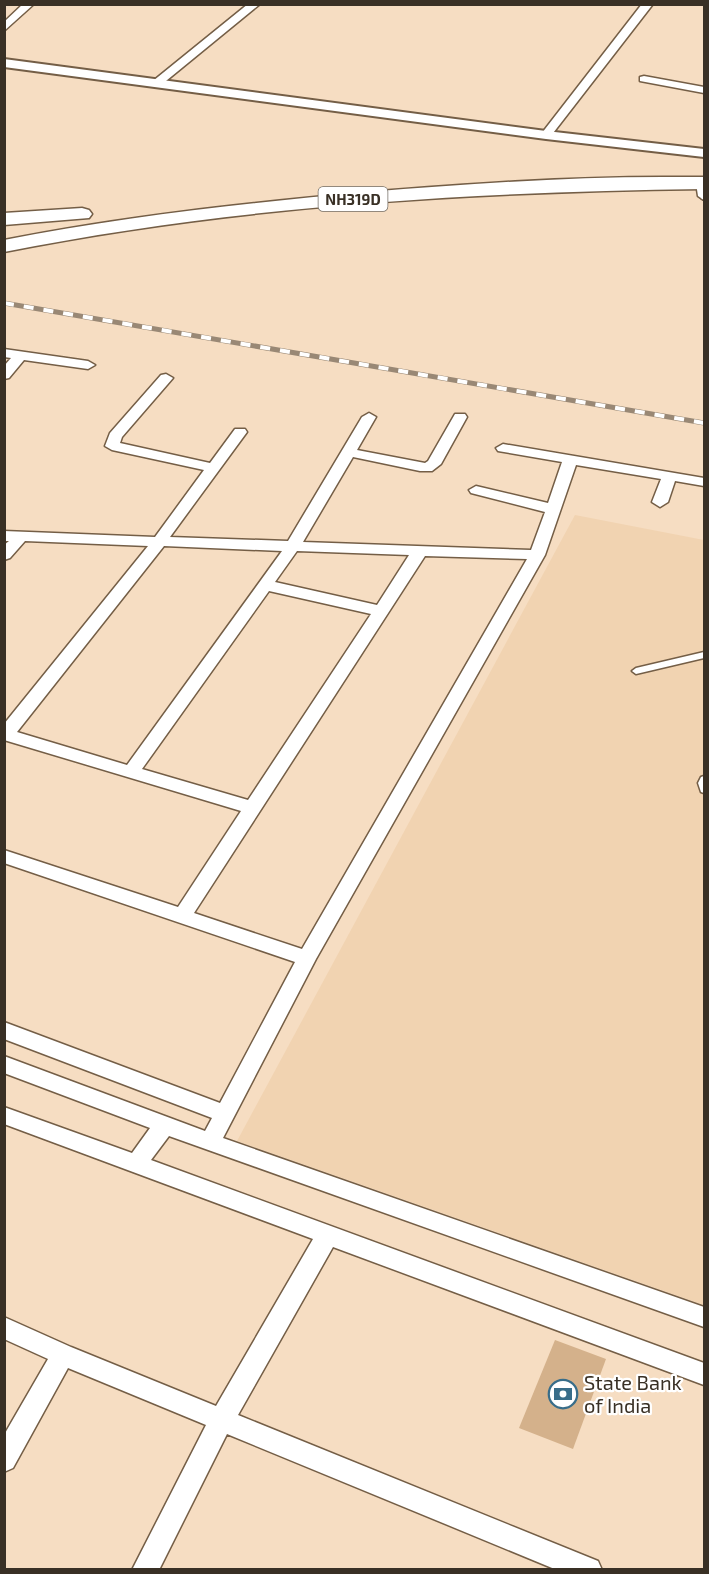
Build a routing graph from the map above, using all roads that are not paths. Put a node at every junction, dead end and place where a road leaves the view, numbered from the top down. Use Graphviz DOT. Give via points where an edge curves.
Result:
graph roads {
  1 [pos="29,4"];
  2 [pos="255,4"];
  3 [pos="647,5"];
  4 [pos="4,28"];
  5 [pos="4,63"];
  6 [pos="644,79"];
  7 [pos="157,83"];
  8 [pos="703,88"];
  9 [pos="546,135"];
  10 [pos="705,153"];
  11 [pos="704,187"];
  12 [pos="4,219"];
  13 [pos="4,246"];
  14 [pos="4,353"];
  15 [pos="21,355"];
  16 [pos="88,365"];
  17 [pos="4,375"];
  18 [pos="166,378"];
  19 [pos="369,417"];
  20 [pos="460,417"];
  21 [pos="240,432"];
  22 [pos="503,448"];
  23 [pos="348,452"];
  24 [pos="571,459"];
  25 [pos="214,468"];
  26 [pos="669,476"];
  27 [pos="705,482"];
  28 [pos="476,490"];
  29 [pos="660,502"];
  30 [pos="554,509"];
  31 [pos="4,536"];
  32 [pos="21,537"];
  33 [pos="159,542"];
  34 [pos="293,546"];
  35 [pos="420,551"];
  36 [pos="4,555"];
  37 [pos="537,555"];
  38 [pos="265,585"];
  39 [pos="381,611"];
  40 [pos="705,655"];
  41 [pos="636,671"];
  42 [pos="5,734"];
  43 [pos="131,772"];
  44 [pos="705,779"];
  45 [pos="705,790"];
  46 [pos="252,808"];
  47 [pos="4,856"];
  48 [pos="182,916"];
  49 [pos="307,958"];
  50 [pos="4,1030"];
  51 [pos="4,1064"];
  52 [pos="225,1114"];
  53 [pos="4,1115"];
  54 [pos="165,1125"];
  55 [pos="210,1142"];
  56 [pos="136,1164"];
  57 [pos="327,1236"];
  58 [pos="705,1317"];
  59 [pos="4,1327"];
  60 [pos="63,1354"];
  61 [pos="705,1374"];
  62 [pos="222,1419"];
  63 [pos="4,1460"];
  64 [pos="145,1569"];
  65 [pos="589,1569"];
  1 -- 4 [label="street"];
  2 -- 7 [label="street"];
  3 -- 9 [label="street"];
  5 -- 7 [label="street"];
  6 -- 8 [label="street"];
  7 -- 9 [label="street"];
  9 -- 10 [label="street"];
  11 -- 12 [label="highway, NH319D" via="288,191 105,213"];
  11 -- 13 [label="highway, NH319D" via="572,185 307,203 112,226"];
  14 -- 15 [label="street"];
  15 -- 16 [label="street"];
  15 -- 17 [label="street"];
  18 -- 25 [label="street" via="115,436 112,446"];
  19 -- 23 [label="street"];
  20 -- 23 [label="street" via="429,467"];
  21 -- 25 [label="street"];
  22 -- 24 [label="street"];
  23 -- 34 [label="street"];
  24 -- 26 [label="street"];
  24 -- 30 [label="street"];
  25 -- 33 [label="street"];
  26 -- 27 [label="street"];
  26 -- 29 [label="street"];
  28 -- 30 [label="street"];
  30 -- 37 [label="street"];
  31 -- 32 [label="street"];
  32 -- 33 [label="street"];
  32 -- 36 [label="street"];
  33 -- 34 [label="street"];
  33 -- 42 [label="street"];
  34 -- 35 [label="street"];
  34 -- 38 [label="street"];
  35 -- 37 [label="street"];
  35 -- 39 [label="street"];
  37 -- 49 [label="street"];
  38 -- 39 [label="street"];
  38 -- 43 [label="street"];
  39 -- 46 [label="street"];
  40 -- 41 [label="lane"];
  42 -- 43 [label="street"];
  43 -- 46 [label="street"];
  44 -- 45 [label="lane"];
  46 -- 48 [label="street"];
  47 -- 48 [label="street"];
  48 -- 49 [label="street"];
  49 -- 52 [label="street"];
  50 -- 52 [label="street"];
  51 -- 54 [label="street"];
  52 -- 55 [label="street"];
  53 -- 56 [label="street"];
  54 -- 55 [label="street"];
  54 -- 56 [label="street"];
  55 -- 58 [label="street"];
  56 -- 57 [label="street"];
  57 -- 61 [label="street"];
  57 -- 62 [label="street"];
  59 -- 60 [label="street"];
  60 -- 62 [label="street"];
  60 -- 63 [label="street"];
  62 -- 64 [label="street"];
  62 -- 65 [label="street"];
}
